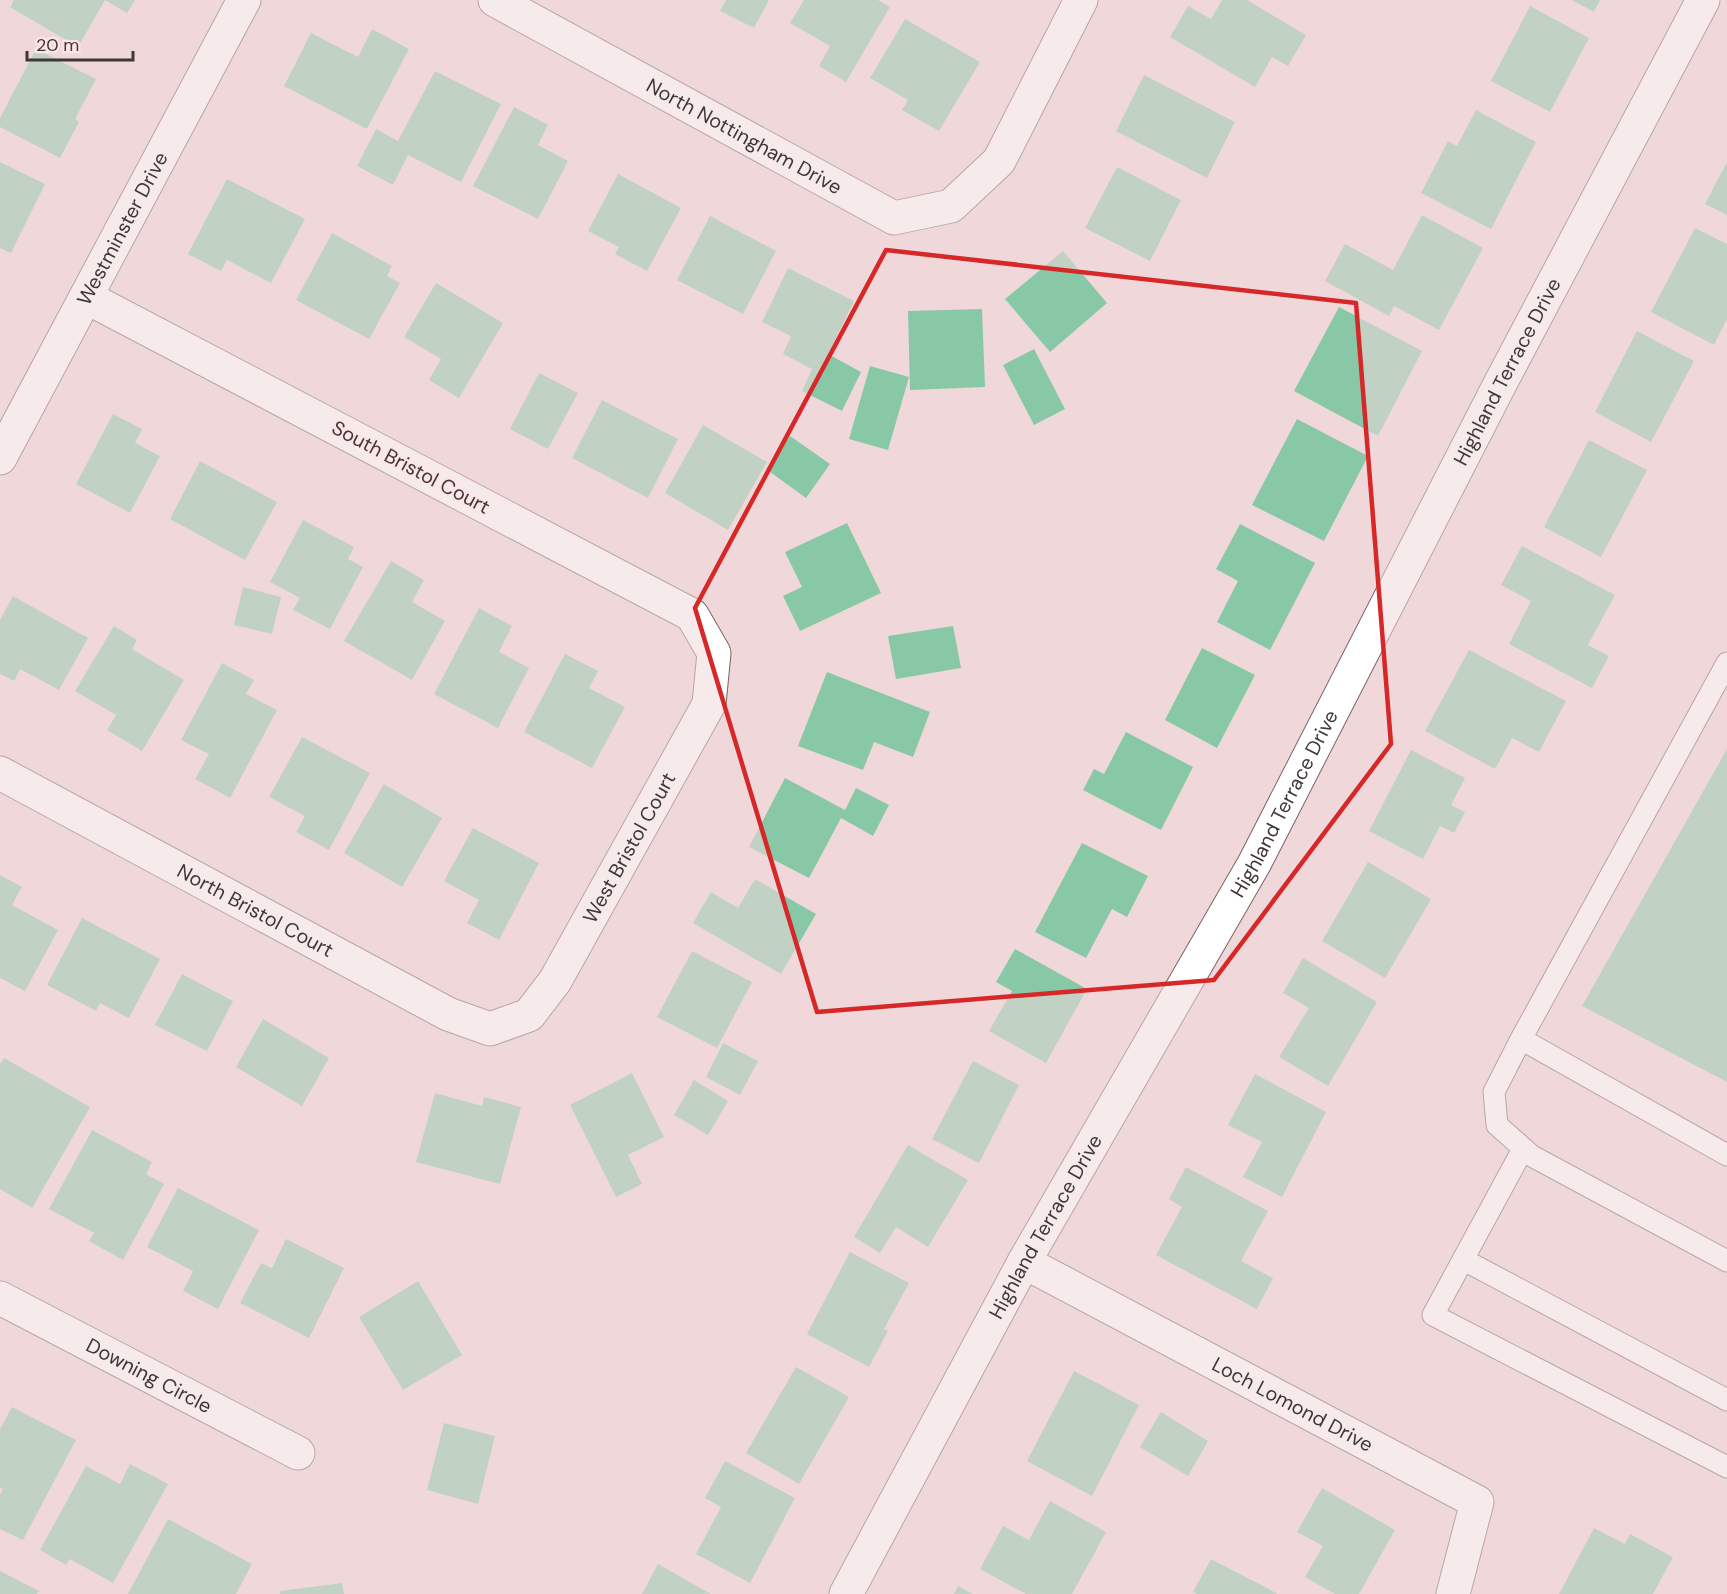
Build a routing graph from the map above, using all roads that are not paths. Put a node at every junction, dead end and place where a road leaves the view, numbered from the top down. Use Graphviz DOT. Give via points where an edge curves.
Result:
graph roads {
  1 [pos="244,0"];
  2 [pos="495,0"];
  3 [pos="1081,0"];
  4 [pos="1703,0"];
  5 [pos="86,297"];
  6 [pos="0,458"];
  7 [pos="714,658"];
  8 [pos="1727,663"];
  9 [pos="0,772"];
  10 [pos="516,1020"];
  11 [pos="1521,1039"];
  12 [pos="1523,1149"];
  13 [pos="1727,1155"];
  14 [pos="1464,1260"];
  15 [pos="1727,1261"];
  16 [pos="1024,1262"];
  17 [pos="0,1298"];
  18 [pos="1727,1400"];
  19 [pos="298,1453"];
  20 [pos="1727,1467"];
  21 [pos="846,1594"];
  22 [pos="1453,1594"];
  1 -- 5 [label="street, Westminster Drive"];
  2 -- 3 [label="street, North Nottingham Drive" via="894,218 951,206 999,161"];
  4 -- 16 [label="street, Highland Terrace Drive" via="1501,382 1254,864"];
  5 -- 6 [label="street, Westminster Drive"];
  5 -- 7 [label="street, South Bristol Court" via="693,615"];
  7 -- 10 [label="street, West Bristol Court" via="709,704 555,981 529,1015"];
  8 -- 11 [label="lane"];
  9 -- 10 [label="street, North Bristol Court" via="448,1014 490,1029"];
  11 -- 12 [label="lane" via="1494,1092 1497,1125"];
  11 -- 13 [label="lane"];
  12 -- 14 [label="lane"];
  12 -- 15 [label="lane"];
  14 -- 18 [label="lane"];
  14 -- 20 [label="lane" via="1433,1315"];
  16 -- 21 [label="street, Highland Terrace Drive"];
  16 -- 22 [label="street, Loch Lomond Drive" via="1477,1502"];
  17 -- 19 [label="street, Downing Circle"];
}
